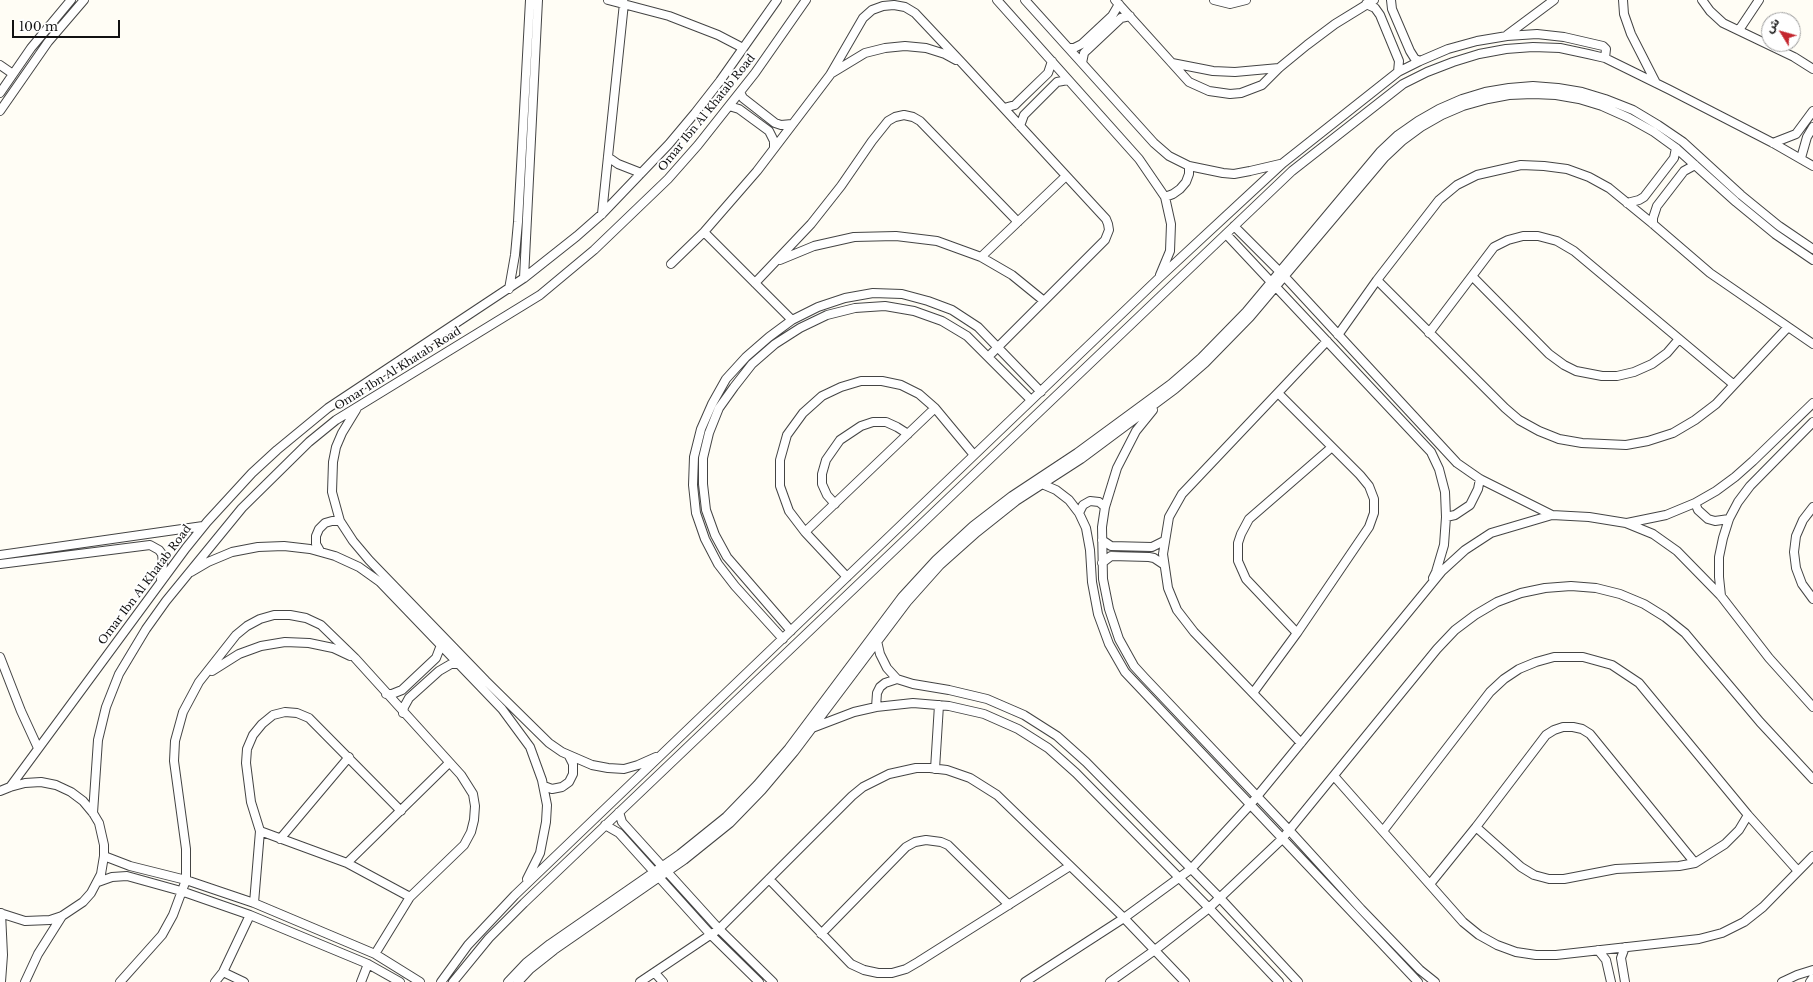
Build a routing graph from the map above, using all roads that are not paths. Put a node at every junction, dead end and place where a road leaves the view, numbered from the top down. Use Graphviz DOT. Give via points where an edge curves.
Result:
graph roads {
  1 [pos="71,0"];
  2 [pos="84,0"];
  3 [pos="530,0"];
  4 [pos="538,0"];
  5 [pos="608,0"];
  6 [pos="777,0"];
  7 [pos="806,0"];
  8 [pos="998,0"];
  9 [pos="1025,0"];
  10 [pos="1214,0"];
  11 [pos="1246,0"];
  12 [pos="1374,0"];
  13 [pos="1391,0"];
  14 [pos="1554,0"];
  15 [pos="1624,0"];
  16 [pos="1702,0"];
  17 [pos="1759,0"];
  18 [pos="1117,2"];
  19 [pos="624,3"];
  20 [pos="1366,4"];
  21 [pos="1130,16"];
  22 [pos="1739,30"];
  23 [pos="1507,36"];
  24 [pos="743,48"];
  25 [pos="1069,48"];
  26 [pos="1604,58"];
  27 [pos="1052,61"];
  28 [pos="1420,61"];
  29 [pos="1082,63"];
  30 [pos="1172,63"];
  31 [pos="964,64"];
  32 [pos="0,65"];
  33 [pos="1279,68"];
  34 [pos="1813,69"];
  35 [pos="1398,72"];
  36 [pos="13,74"];
  37 [pos="830,75"];
  38 [pos="1068,80"];
  39 [pos="1656,83"];
  40 [pos="740,92"];
  41 [pos="0,94"];
  42 [pos="729,106"];
  43 [pos="1004,108"];
  44 [pos="0,111"];
  45 [pos="1813,111"];
  46 [pos="792,124"];
  47 [pos="1020,126"];
  48 [pos="1813,126"];
  49 [pos="1773,143"];
  50 [pos="774,147"];
  51 [pos="1676,148"];
  52 [pos="608,157"];
  53 [pos="1801,158"];
  54 [pos="1283,163"];
  55 [pos="1696,164"];
  56 [pos="1188,166"];
  57 [pos="1813,166"];
  58 [pos="641,173"];
  59 [pos="1066,176"];
  60 [pos="1165,197"];
  61 [pos="1627,203"];
  62 [pos="602,214"];
  63 [pos="1018,222"];
  64 [pos="1653,224"];
  65 [pos="1234,226"];
  66 [pos="704,232"];
  67 [pos="1226,234"];
  68 [pos="1813,249"];
  69 [pos="1297,257"];
  70 [pos="981,258"];
  71 [pos="1813,260"];
  72 [pos="776,262"];
  73 [pos="671,264"];
  74 [pos="1282,275"];
  75 [pos="1472,276"];
  76 [pos="1160,277"];
  77 [pos="524,278"];
  78 [pos="1377,280"];
  79 [pos="755,283"];
  80 [pos="1274,285"];
  81 [pos="509,288"];
  82 [pos="1044,301"];
  83 [pos="1248,315"];
  84 [pos="792,320"];
  85 [pos="1788,328"];
  86 [pos="1429,333"];
  87 [pos="1338,335"];
  88 [pos="1679,339"];
  89 [pos="1327,341"];
  90 [pos="1813,344"];
  91 [pos="999,347"];
  92 [pos="988,356"];
  93 [pos="1733,384"];
  94 [pos="1040,392"];
  95 [pos="1278,393"];
  96 [pos="1163,398"];
  97 [pos="1031,400"];
  98 [pos="1813,403"];
  99 [pos="360,406"];
  100 [pos="935,408"];
  101 [pos="1813,422"];
  102 [pos="908,434"];
  103 [pos="1332,447"];
  104 [pos="974,455"];
  105 [pos="1480,479"];
  106 [pos="1042,484"];
  107 [pos="1695,503"];
  108 [pos="835,504"];
  109 [pos="1105,507"];
  110 [pos="1813,507"];
  111 [pos="1079,513"];
  112 [pos="1552,515"];
  113 [pos="1446,517"];
  114 [pos="1729,519"];
  115 [pos="340,521"];
  116 [pos="1626,523"];
  117 [pos="204,526"];
  118 [pos="805,532"];
  119 [pos="1102,540"];
  120 [pos="1164,541"];
  121 [pos="320,552"];
  122 [pos="0,555"];
  123 [pos="1102,563"];
  124 [pos="0,564"];
  125 [pos="1163,564"];
  126 [pos="185,575"];
  127 [pos="847,577"];
  128 [pos="161,580"];
  129 [pos="1423,596"];
  130 [pos="1721,596"];
  131 [pos="1813,598"];
  132 [pos="791,631"];
  133 [pos="1297,633"];
  134 [pos="782,639"];
  135 [pos="877,641"];
  136 [pos="441,645"];
  137 [pos="0,657"];
  138 [pos="355,658"];
  139 [pos="459,664"];
  140 [pos="897,679"];
  141 [pos="199,682"];
  142 [pos="1253,693"];
  143 [pos="386,694"];
  144 [pos="939,705"];
  145 [pos="876,707"];
  146 [pos="1813,707"];
  147 [pos="403,712"];
  148 [pos="812,729"];
  149 [pos="1301,743"];
  150 [pos="38,748"];
  151 [pos="665,752"];
  152 [pos="569,756"];
  153 [pos="349,757"];
  154 [pos="449,763"];
  155 [pos="935,769"];
  156 [pos="1334,776"];
  157 [pos="1813,779"];
  158 [pos="544,786"];
  159 [pos="10,787"];
  160 [pos="0,792"];
  161 [pos="1257,796"];
  162 [pos="1250,805"];
  163 [pos="401,811"];
  164 [pos="619,812"];
  165 [pos="93,814"];
  166 [pos="1748,816"];
  167 [pos="605,825"];
  168 [pos="1476,826"];
  169 [pos="1289,830"];
  170 [pos="260,831"];
  171 [pos="1383,831"];
  172 [pos="280,838"];
  173 [pos="1282,839"];
  174 [pos="104,856"];
  175 [pos="1813,856"];
  176 [pos="1695,863"];
  177 [pos="347,864"];
  178 [pos="1070,866"];
  179 [pos="665,869"];
  180 [pos="1191,869"];
  181 [pos="1798,871"];
  182 [pos="657,875"];
  183 [pos="1180,878"];
  184 [pos="769,879"];
  185 [pos="186,880"];
  186 [pos="98,882"];
  187 [pos="1430,884"];
  188 [pos="181,891"];
  189 [pos="515,895"];
  190 [pos="410,897"];
  191 [pos="1220,898"];
  192 [pos="254,903"];
  193 [pos="1009,905"];
  194 [pos="1209,908"];
  195 [pos="1,913"];
  196 [pos="250,915"];
  197 [pos="62,916"];
  198 [pos="1124,918"];
  199 [pos="719,929"];
  200 [pos="821,934"];
  201 [pos="711,935"];
  202 [pos="1625,947"];
  203 [pos="1155,950"];
  204 [pos="1598,950"];
  205 [pos="375,954"];
  206 [pos="368,964"];
  207 [pos="1812,971"];
  208 [pos="223,972"];
  209 [pos="655,973"];
  210 [pos="1,982"];
  211 [pos="25,982"];
  212 [pos="120,982"];
  213 [pos="215,982"];
  214 [pos="244,982"];
  215 [pos="361,982"];
  216 [pos="400,982"];
  217 [pos="420,982"];
  218 [pos="441,982"];
  219 [pos="453,982"];
  220 [pos="508,982"];
  221 [pos="518,982"];
  222 [pos="640,982"];
  223 [pos="663,982"];
  224 [pos="759,982"];
  225 [pos="773,982"];
  226 [pos="1025,982"];
  227 [pos="1110,982"];
  228 [pos="1185,982"];
  229 [pos="1279,982"];
  230 [pos="1298,982"];
  231 [pos="1418,982"];
  232 [pos="1435,982"];
  233 [pos="1611,982"];
  234 [pos="1624,982"];
  235 [pos="1782,982"];
  236 [pos="1800,982"];
  237 [pos="1810,982"];
  1 -- 36 [label="street"];
  2 -- 44 [label="street" via="48,42"];
  3 -- 81 [label="street" via="517,228"];
  4 -- 77 [label="street"];
  5 -- 19 [label="street"];
  6 -- 24 [label="street, Omar Ibn Al Khatab Road"];
  7 -- 40 [label="street, Omar Ibn Al Khatab Road"];
  8 -- 27 [label="street"];
  9 -- 25 [label="street"];
  10 -- 11 [label="street" via="1230,4"];
  12 -- 20 [label="street"];
  13 -- 28 [label="street" via="1392,9 1410,51 1415,59"];
  14 -- 23 [label="street"];
  15 -- 39 [label="street" via="1624,14 1631,34"];
  16 -- 22 [label="street" via="1723,23"];
  17 -- 22 [label="street"];
  18 -- 21 [label="street"];
  18 -- 25 [label="street" via="1112,16 1082,44"];
  19 -- 24 [label="street" via="691,24"];
  19 -- 52 [label="street"];
  20 -- 33 [label="street" via="1312,41"];
  20 -- 35 [label="street" via="1375,8 1380,15 1399,61"];
  21 -- 29 [label="street" via="1121,18 1087,50"];
  21 -- 30 [label="street"];
  22 -- 34 [label="street"];
  23 -- 26 [label="street" via="1536,34 1564,37 1603,46 1606,49"];
  23 -- 28 [label="street" via="1448,49"];
  24 -- 58 [label="street, Omar Ibn Al Khatab Road" via="695,113"];
  25 -- 29 [label="street"];
  26 -- 39 [label="street"];
  26 -- 65 [label="street" via="1560,48 1506,49 1479,54 1427,72 1403,84 1292,171"];
  27 -- 38 [label="street"];
  27 -- 43 [label="street" via="1048,72 1015,105"];
  28 -- 35 [label="street"];
  29 -- 56 [label="street" via="1154,143 1169,156"];
  30 -- 33 [label="street" via="1206,70 1235,72"];
  30 -- 33 [label="street" via="1190,82 1220,94 1252,90 1262,85"];
  31 -- 37 [label="street" via="946,54 926,48 905,46 884,48 865,54 846,63"];
  31 -- 37 [label="street" via="915,13 905,7 894,5 872,10 863,18"];
  31 -- 43 [label="street"];
  32 -- 36 [label="street"];
  35 -- 54 [label="street"];
  36 -- 41 [label="street"];
  37 -- 46 [label="street"];
  38 -- 47 [label="street" via="1057,82 1024,115"];
  38 -- 60 [label="street" via="1138,159"];
  39 -- 49 [label="street"];
  40 -- 42 [label="street, Omar Ibn Al Khatab Road"];
  40 -- 46 [label="street" via="743,98 775,123"];
  42 -- 50 [label="street" via="740,109 769,131"];
  42 -- 99 [label="street, Omar Ibn Al Khatab Road" via="668,179 594,250 540,295"];
  43 -- 47 [label="street"];
  45 -- 49 [label="street" via="1796,134"];
  46 -- 50 [label="street"];
  47 -- 59 [label="street"];
  48 -- 53 [label="street"];
  49 -- 53 [label="street"];
  50 -- 66 [label="street" via="757,171"];
  51 -- 55 [label="street"];
  51 -- 61 [label="street" via="1674,158 1644,197"];
  51 -- 69 [label="street" via="1629,118 1579,99 1556,95 1509,95 1470,104 1442,115 1402,141"];
  52 -- 58 [label="street"];
  52 -- 62 [label="street"];
  53 -- 57 [label="street"];
  54 -- 56 [label="street" via="1234,174"];
  54 -- 76 [label="street"];
  55 -- 64 [label="street" via="1684,171 1657,206"];
  55 -- 71 [label="street" via="1741,207"];
  56 -- 60 [label="street" via="1183,186"];
  58 -- 62 [label="street, Omar Ibn Al Khatab Road"];
  59 -- 63 [label="street"];
  59 -- 82 [label="street" via="1106,219 1109,230 1105,240"];
  60 -- 76 [label="street" via="1171,224 1170,251"];
  61 -- 64 [label="street"];
  61 -- 78 [label="street" via="1609,188 1589,177 1560,168 1521,166 1477,175 1457,185 1439,200"];
  62 -- 77 [label="street, Omar Ibn Al Khatab Road"];
  63 -- 70 [label="street"];
  63 -- 72 [label="street" via="920,121 904,115 888,122 824,208"];
  64 -- 85 [label="street" via="1710,273"];
  65 -- 67 [label="street"];
  65 -- 74 [label="street"];
  66 -- 73 [label="street"];
  66 -- 79 [label="street"];
  67 -- 80 [label="street"];
  67 -- 164 [label="street"];
  68 -- 69 [label="street" via="1763,213 1683,142 1658,125 1632,110 1605,99 1576,91 1533,86 1503,89 1468,97 1439,109 1398,135 1380,152"];
  69 -- 74 [label="street"];
  70 -- 72 [label="street" via="937,241 896,236 854,237 814,246"];
  70 -- 82 [label="street" via="1012,275"];
  72 -- 79 [label="street"];
  74 -- 80 [label="street"];
  74 -- 87 [label="street"];
  75 -- 86 [label="street"];
  75 -- 88 [label="street" via="1549,354 1576,371 1602,376 1634,372 1667,353"];
  75 -- 88 [label="street" via="1494,247 1508,240 1538,236 1557,241 1574,251"];
  76 -- 94 [label="street"];
  77 -- 81 [label="street, Omar Ibn Al Khatab Road"];
  78 -- 86 [label="street"];
  78 -- 87 [label="street"];
  79 -- 84 [label="street"];
  80 -- 83 [label="street"];
  80 -- 89 [label="street"];
  81 -- 117 [label="street, Omar Ibn Al Khatab Road" via="328,408 262,464"];
  82 -- 91 [label="street"];
  83 -- 96 [label="street" via="1205,364"];
  83 -- 179 [label="street" via="1171,384 1078,453 1012,496 972,526 936,560 902,598 789,748 757,785 726,817"];
  84 -- 91 [label="street" via="818,307 845,298 873,294 902,294 952,310 978,327"];
  84 -- 134 [label="street" via="746,357 723,385 701,429 694,457 693,485 700,526 718,564"];
  85 -- 90 [label="street"];
  85 -- 93 [label="street"];
  86 -- 93 [label="street" via="1519,420 1539,431 1567,440 1626,445 1673,433 1711,408"];
  87 -- 105 [label="street" via="1452,458"];
  88 -- 93 [label="street"];
  89 -- 95 [label="street"];
  89 -- 113 [label="street" via="1431,452 1446,492"];
  91 -- 92 [label="street"];
  91 -- 94 [label="street"];
  92 -- 97 [label="street"];
  92 -- 132 [label="street" via="967,336 935,318 885,306 855,308 827,315 775,344 752,364 734,386 719,408 708,439 702,484 706,510 727,558"];
  94 -- 97 [label="street"];
  95 -- 103 [label="street"];
  95 -- 120 [label="street" via="1182,494 1169,517"];
  96 -- 106 [label="street" via="1081,459"];
  96 -- 109 [label="street" via="1136,431 1117,468"];
  97 -- 104 [label="street"];
  98 -- 107 [label="street" via="1735,478"];
  99 -- 115 [label="street" via="342,433 332,462 332,492"];
  99 -- 126 [label="street, Omar Ibn Al Khatab Road" via="336,420 277,472 242,508"];
  100 -- 102 [label="street"];
  100 -- 104 [label="street"];
  100 -- 118 [label="street" via="920,394 882,380 861,381 841,387 822,396 803,413 788,435 780,460 780,486 789,511"];
  101 -- 114 [label="street" via="1750,486"];
  102 -- 108 [label="street"];
  102 -- 108 [label="street" via="892,424 873,422 850,432 840,440 826,460 822,474 822,484"];
  103 -- 133 [label="street" via="1369,486 1374,499 1374,513 1369,527"];
  103 -- 133 [label="street" via="1249,519 1238,543 1238,561 1246,579"];
  104 -- 127 [label="street"];
  105 -- 112 [label="street"];
  105 -- 113 [label="street" via="1477,493 1470,505 1463,511"];
  106 -- 111 [label="street" via="1069,500"];
  106 -- 135 [label="street" via="977,532 940,566 907,602"];
  107 -- 114 [label="street" via="1698,510 1708,519"];
  107 -- 116 [label="street" via="1666,515"];
  108 -- 118 [label="street"];
  109 -- 111 [label="street" via="1099,502 1090,501 1083,505"];
  109 -- 119 [label="street"];
  110 -- 131 [label="street" via="1800,525 1794,552 1802,584"];
  111 -- 162 [label="street" via="1086,528 1098,614 1109,644 1125,672"];
  112 -- 116 [label="street"];
  112 -- 129 [label="street" via="1491,533 1465,550 1442,571"];
  113 -- 129 [label="street" via="1444,545 1436,572"];
  114 -- 130 [label="street" via="1719,557"];
  115 -- 121 [label="street" via="325,523 319,529 316,544"];
  115 -- 152 [label="street" via="369,560 486,681 548,743"];
  116 -- 130 [label="street" via="1653,534 1677,550"];
  117 -- 122 [label="street"];
  117 -- 128 [label="street, Omar Ibn Al Khatab Road"];
  118 -- 127 [label="street"];
  119 -- 120 [label="street" via="1111,546 1152,547"];
  119 -- 123 [label="street"];
  120 -- 125 [label="street"];
  121 -- 126 [label="street" via="284,546 258,547 232,552"];
  121 -- 136 [label="street" via="359,567 380,582"];
  123 -- 125 [label="street" via="1111,556 1149,557"];
  123 -- 161 [label="street" via="1109,610 1119,639 1134,666"];
  124 -- 128 [label="street" via="150,545 162,554"];
  125 -- 142 [label="street" via="1168,588 1177,610 1194,632"];
  126 -- 165 [label="street, Omar Ibn Al Khatab Road" via="146,629 112,690 98,740"];
  127 -- 132 [label="street"];
  128 -- 150 [label="street, Omar Ibn Al Khatab Road"];
  129 -- 149 [label="street"];
  130 -- 146 [label="street" via="1769,658"];
  132 -- 134 [label="street"];
  133 -- 142 [label="street"];
  134 -- 151 [label="street"];
  135 -- 140 [label="street" via="887,668"];
  135 -- 148 [label="street"];
  136 -- 139 [label="street"];
  136 -- 143 [label="street" via="436,658 402,690"];
  137 -- 150 [label="street"];
  138 -- 141 [label="street" via="333,648 309,643 279,643 238,654"];
  138 -- 141 [label="street" via="321,625 306,618 274,615 260,619 236,635"];
  138 -- 143 [label="street"];
  139 -- 147 [label="street" via="451,664 439,671 409,698"];
  139 -- 158 [label="street" via="502,709 530,747"];
  140 -- 145 [label="street" via="885,683 880,688"];
  140 -- 180 [label="street" via="987,699 1024,715 1057,736"];
  141 -- 185 [label="street" via="183,712 175,741 174,761 186,849"];
  142 -- 149 [label="street"];
  143 -- 147 [label="street"];
  144 -- 145 [label="street" via="913,703"];
  144 -- 155 [label="street"];
  144 -- 183 [label="street" via="984,714 1018,729 1048,748"];
  145 -- 148 [label="street" via="854,712"];
  147 -- 154 [label="street"];
  148 -- 179 [label="street" via="762,790 730,823"];
  149 -- 161 [label="street"];
  150 -- 159 [label="street, Omar Ibn Al Khatab Road"];
  151 -- 152 [label="street" via="624,769 592,765"];
  151 -- 189 [label="street"];
  152 -- 158 [label="street" via="573,764 573,774 569,782 552,789"];
  153 -- 163 [label="street"];
  153 -- 170 [label="street" via="308,718 297,713 273,715 262,724 253,735 247,749 246,764 251,802"];
  153 -- 172 [label="street"];
  154 -- 163 [label="street"];
  154 -- 190 [label="street" via="461,775 473,794 475,806 471,832 464,845"];
  155 -- 178 [label="street" via="959,773 997,795"];
  155 -- 184 [label="street" via="888,774 864,787"];
  156 -- 157 [label="street" via="1455,630 1497,602 1520,593 1570,586 1596,588 1620,594 1644,604 1665,617 1685,633 1760,722"];
  156 -- 169 [label="street"];
  156 -- 171 [label="street"];
  158 -- 189 [label="street" via="547,805 544,838 534,868"];
  159 -- 160 [label="street"];
  159 -- 165 [label="street" via="41,782 56,785 83,801"];
  161 -- 162 [label="street"];
  161 -- 169 [label="street"];
  162 -- 173 [label="street"];
  162 -- 180 [label="street"];
  163 -- 177 [label="street"];
  164 -- 167 [label="street"];
  164 -- 179 [label="street" via="622,822"];
  165 -- 174 [label="street" via="102,834"];
  166 -- 171 [label="street" via="1639,683 1612,665 1569,656 1536,662 1504,679 1487,697"];
  166 -- 176 [label="street" via="1725,844"];
  166 -- 181 [label="street"];
  167 -- 182 [label="street" via="619,833"];
  167 -- 219 [label="street" via="489,938"];
  168 -- 176 [label="street" via="1521,867 1534,875 1549,879 1564,879 1616,869"];
  168 -- 176 [label="street" via="1546,736 1558,729 1573,727 1582,729 1594,739"];
  168 -- 187 [label="street"];
  169 -- 173 [label="street"];
  169 -- 232 [label="street" via="1366,914"];
  170 -- 172 [label="street"];
  170 -- 192 [label="street"];
  171 -- 187 [label="street"];
  172 -- 177 [label="street"];
  173 -- 191 [label="street"];
  173 -- 231 [label="street"];
  174 -- 185 [label="street" via="130,866"];
  174 -- 186 [label="street"];
  175 -- 181 [label="street"];
  177 -- 190 [label="street"];
  178 -- 193 [label="street"];
  178 -- 198 [label="street"];
  179 -- 182 [label="street"];
  179 -- 199 [label="street"];
  180 -- 183 [label="street"];
  180 -- 191 [label="street"];
  181 -- 202 [label="street" via="1744,922 1722,933 1699,939"];
  182 -- 201 [label="street"];
  182 -- 220 [label="street" via="550,944 526,963"];
  182 -- 221 [label="street" via="530,969"];
  183 -- 194 [label="street"];
  183 -- 198 [label="street"];
  184 -- 199 [label="street"];
  184 -- 200 [label="street"];
  185 -- 188 [label="street"];
  185 -- 192 [label="street"];
  186 -- 188 [label="street" via="112,877 127,876"];
  186 -- 197 [label="street" via="83,902"];
  187 -- 204 [label="street" via="1464,922 1479,935 1497,945 1516,952 1536,955"];
  188 -- 196 [label="street"];
  188 -- 212 [label="street" via="173,915 162,935"];
  189 -- 218 [label="street" via="468,945"];
  190 -- 205 [label="street"];
  191 -- 194 [label="street"];
  191 -- 230 [label="street"];
  192 -- 205 [label="street"];
  193 -- 200 [label="street" via="906,969 892,973 864,970 851,964"];
  193 -- 200 [label="street" via="948,845 926,840 906,847"];
  194 -- 203 [label="street"];
  194 -- 229 [label="street"];
  195 -- 197 [label="street" via="25,921 50,920"];
  195 -- 210 [label="street"];
  196 -- 206 [label="street"];
  196 -- 208 [label="street"];
  197 -- 211 [label="street" via="38,954"];
  198 -- 203 [label="street"];
  198 -- 226 [label="street"];
  199 -- 201 [label="street"];
  199 -- 225 [label="street"];
  201 -- 209 [label="street"];
  201 -- 224 [label="street"];
  202 -- 204 [label="street"];
  202 -- 234 [label="street" via="1620,958"];
  203 -- 227 [label="street"];
  203 -- 228 [label="street"];
  204 -- 233 [label="street" via="1606,960"];
  205 -- 217 [label="street"];
  206 -- 215 [label="street"];
  206 -- 216 [label="street"];
  207 -- 235 [label="street"];
  207 -- 236 [label="street"];
  207 -- 237 [label="street"];
  208 -- 213 [label="street"];
  208 -- 214 [label="street"];
  209 -- 222 [label="street"];
  209 -- 223 [label="street"];
}
